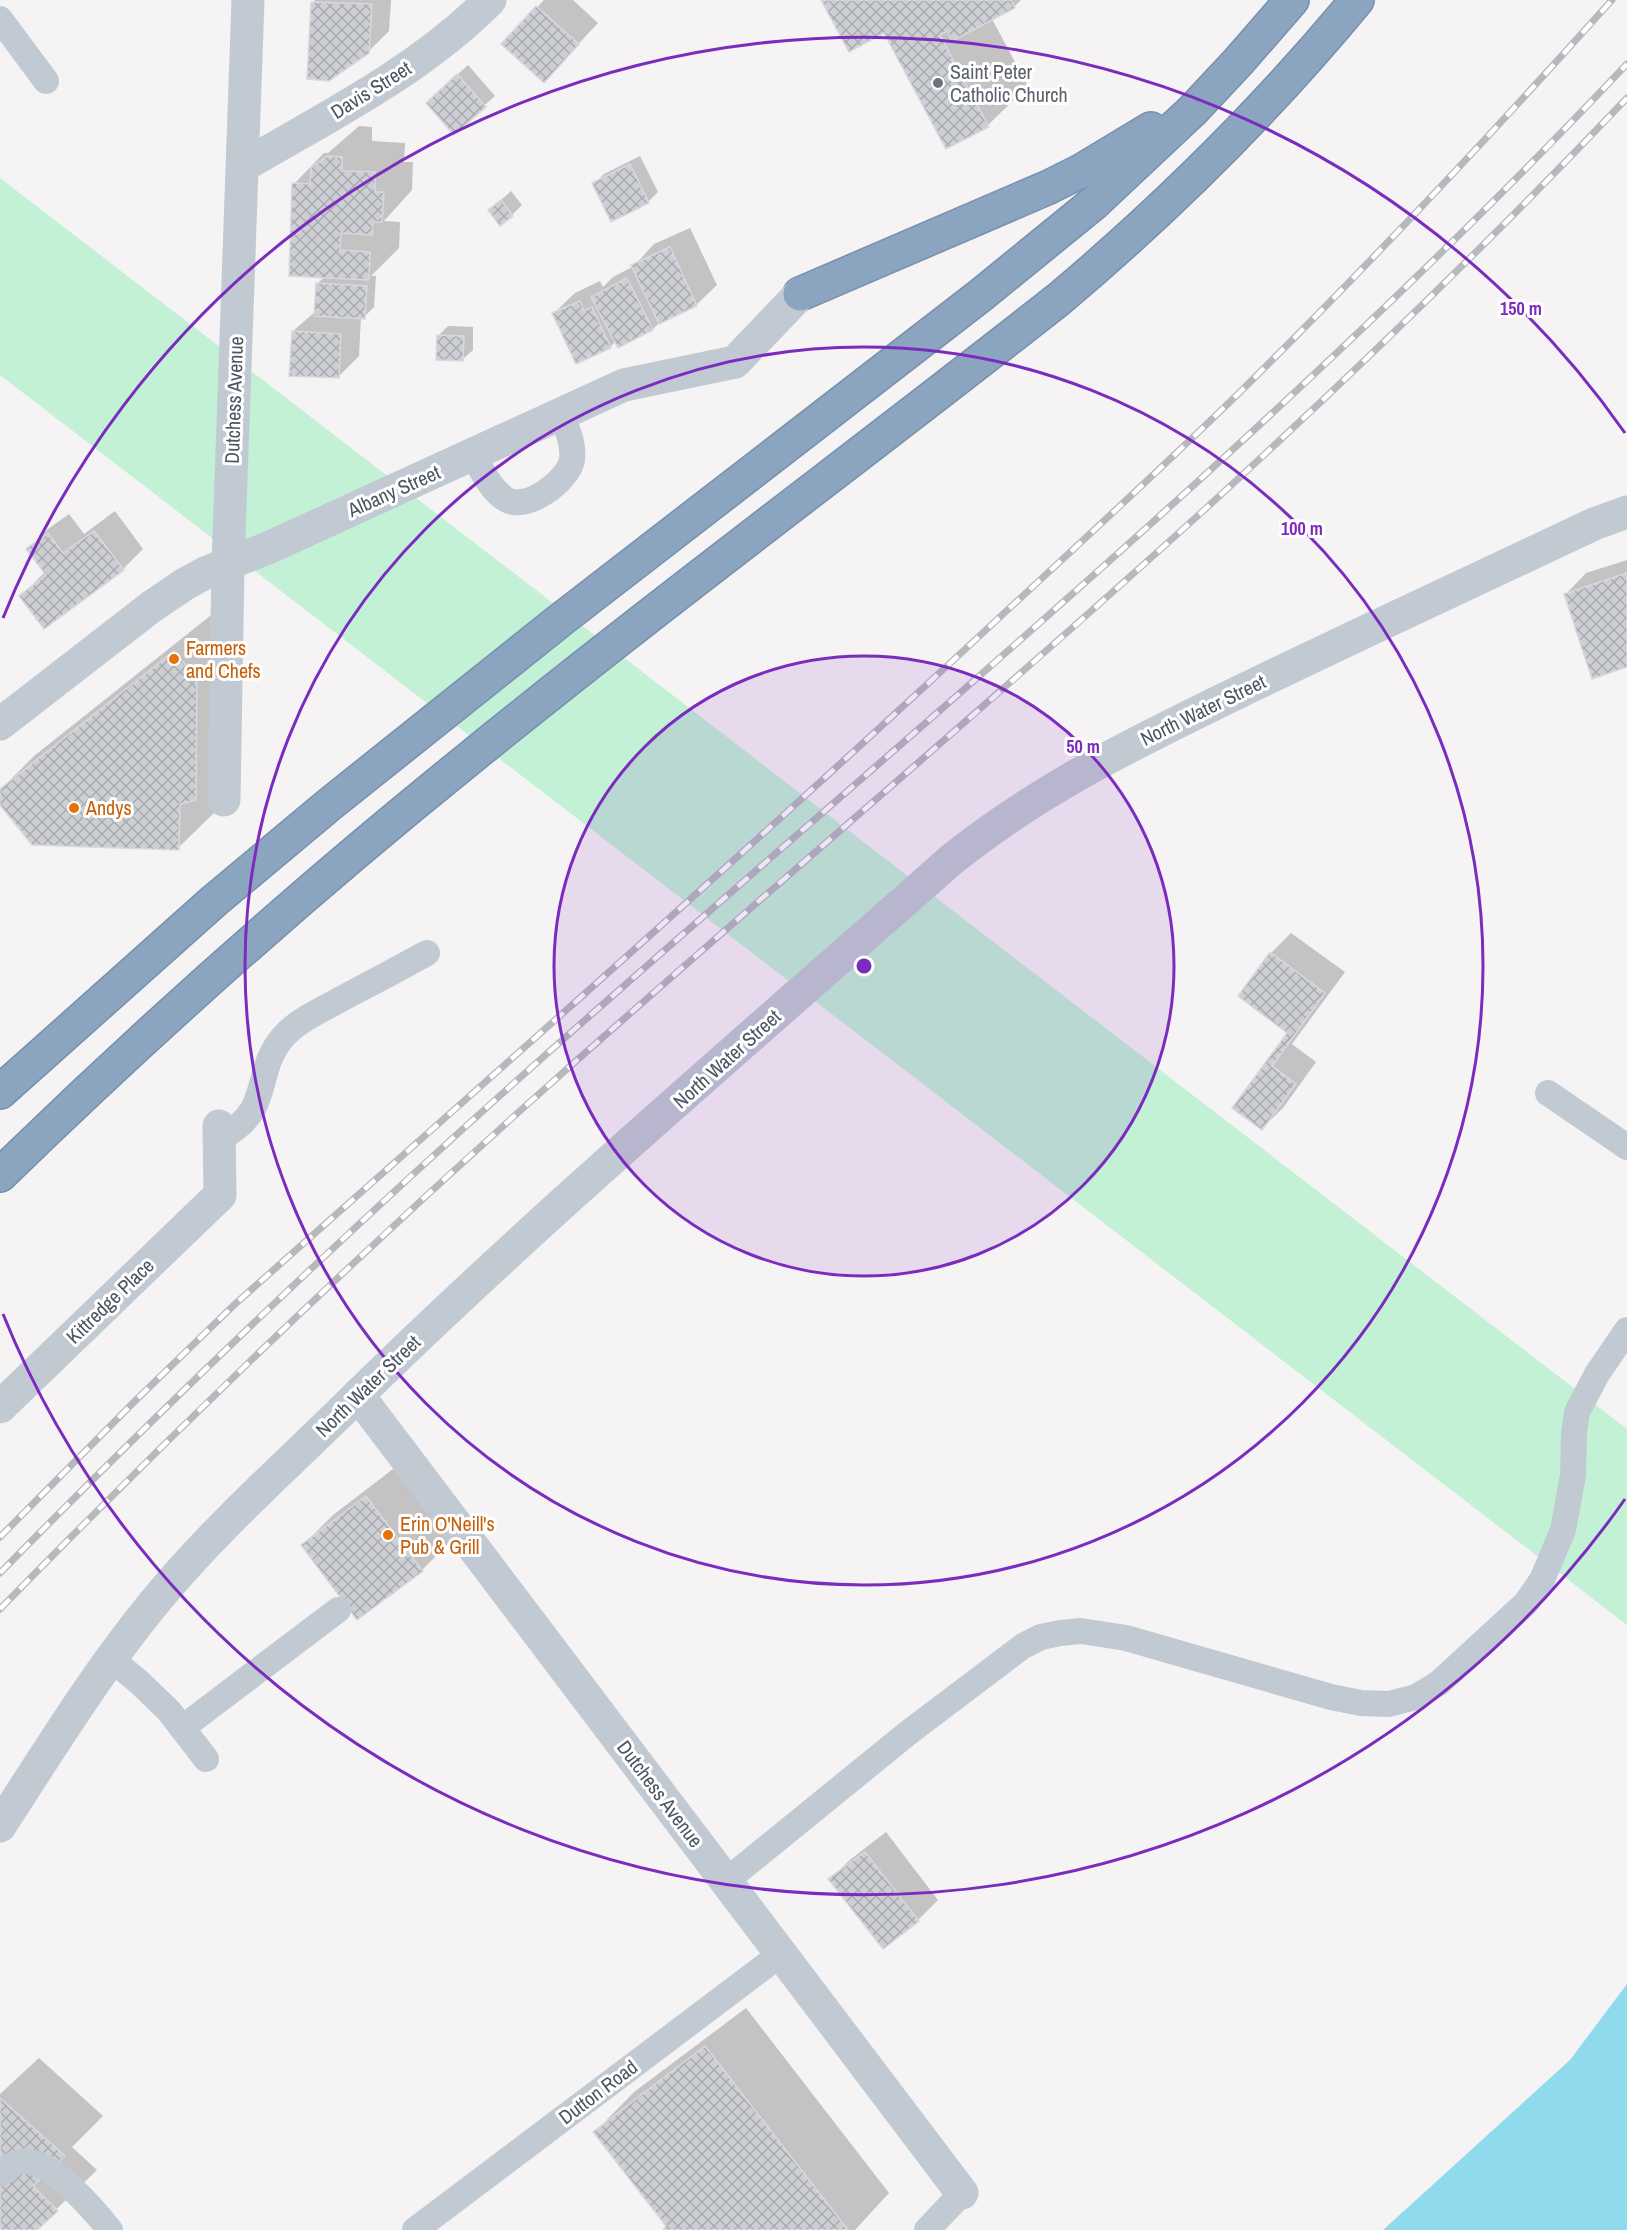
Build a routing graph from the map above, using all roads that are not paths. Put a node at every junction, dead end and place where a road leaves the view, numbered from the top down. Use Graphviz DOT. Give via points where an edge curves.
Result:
graph roads {
  1 [pos="248,0"];
  2 [pos="490,0"];
  3 [pos="1292,0"];
  4 [pos="1357,0"];
  5 [pos="0,19"];
  6 [pos="1238,62"];
  7 [pos="46,81"];
  8 [pos="243,166"];
  9 [pos="800,294"];
  10 [pos="561,414"];
  11 [pos="473,455"];
  12 [pos="1627,512"];
  13 [pos="228,564"];
  14 [pos="0,724"];
  15 [pos="224,800"];
  16 [pos="427,953"];
  17 [pos="0,1092"];
  18 [pos="1548,1093"];
  19 [pos="219,1133"];
  20 [pos="1627,1147"];
  21 [pos="0,1175"];
  22 [pos="1627,1330"];
  23 [pos="358,1395"];
  24 [pos="0,1407"];
  25 [pos="338,1610"];
  26 [pos="112,1660"];
  27 [pos="182,1728"];
  28 [pos="206,1759"];
  29 [pos="3,1813"];
  30 [pos="726,1881"];
  31 [pos="781,1954"];
  32 [pos="0,2174"];
  33 [pos="962,2193"];
  34 [pos="110,2230"];
  35 [pos="415,2230"];
  36 [pos="927,2230"];
  1 -- 8 [label="street, Dutchess Avenue"];
  2 -- 8 [label="street, Davis Street" via="414,64"];
  3 -- 6 [label="highway"];
  4 -- 21 [label="highway" via="1232,139 1117,251 416,802 184,1004"];
  5 -- 7 [label="lane"];
  6 -- 9 [label="highway" via="1153,128 1083,170"];
  6 -- 17 [label="highway" via="1152,149 1037,251 380,763 214,901"];
  8 -- 13 [label="street, Dutchess Avenue"];
  9 -- 10 [label="street, Albany Street" via="735,362 624,385"];
  10 -- 11 [label="street, Albany Street"];
  10 -- 11 [label="lane" via="572,448 569,467 555,486 526,502 507,500 496,491"];
  11 -- 13 [label="street, Albany Street"];
  12 -- 23 [label="street, North Water Street" via="1573,534 1118,751 1011,814 951,860 530,1233"];
  13 -- 14 [label="street, Albany Street" via="185,584 151,607"];
  13 -- 15 [label="street, Dutchess Avenue"];
  16 -- 19 [label="lane" via="318,1012 285,1035 267,1063 252,1110 243,1123"];
  18 -- 20 [label="lane"];
  19 -- 24 [label="street, Kittredge Place" via="220,1195"];
  22 -- 30 [label="lane" via="1577,1412 1570,1502 1542,1580 1526,1603 1439,1683 1416,1697 1389,1704 1361,1703 1126,1638 1081,1631 1041,1637 1023,1646 908,1733"];
  23 -- 26 [label="street, North Water Street" via="198,1553"];
  23 -- 30 [label="street, Dutchess Avenue"];
  25 -- 27 [label="lane"];
  26 -- 27 [label="lane" via="154,1696"];
  26 -- 29 [label="street, North Water Street"];
  27 -- 28 [label="lane"];
  30 -- 31 [label="street, Dutchess Avenue"];
  31 -- 33 [label="street, Dutchess Avenue"];
  31 -- 35 [label="lane, Dutton Road"];
  32 -- 34 [label="lane" via="22,2161 50,2170"];
  33 -- 36 [label="lane"];
}
